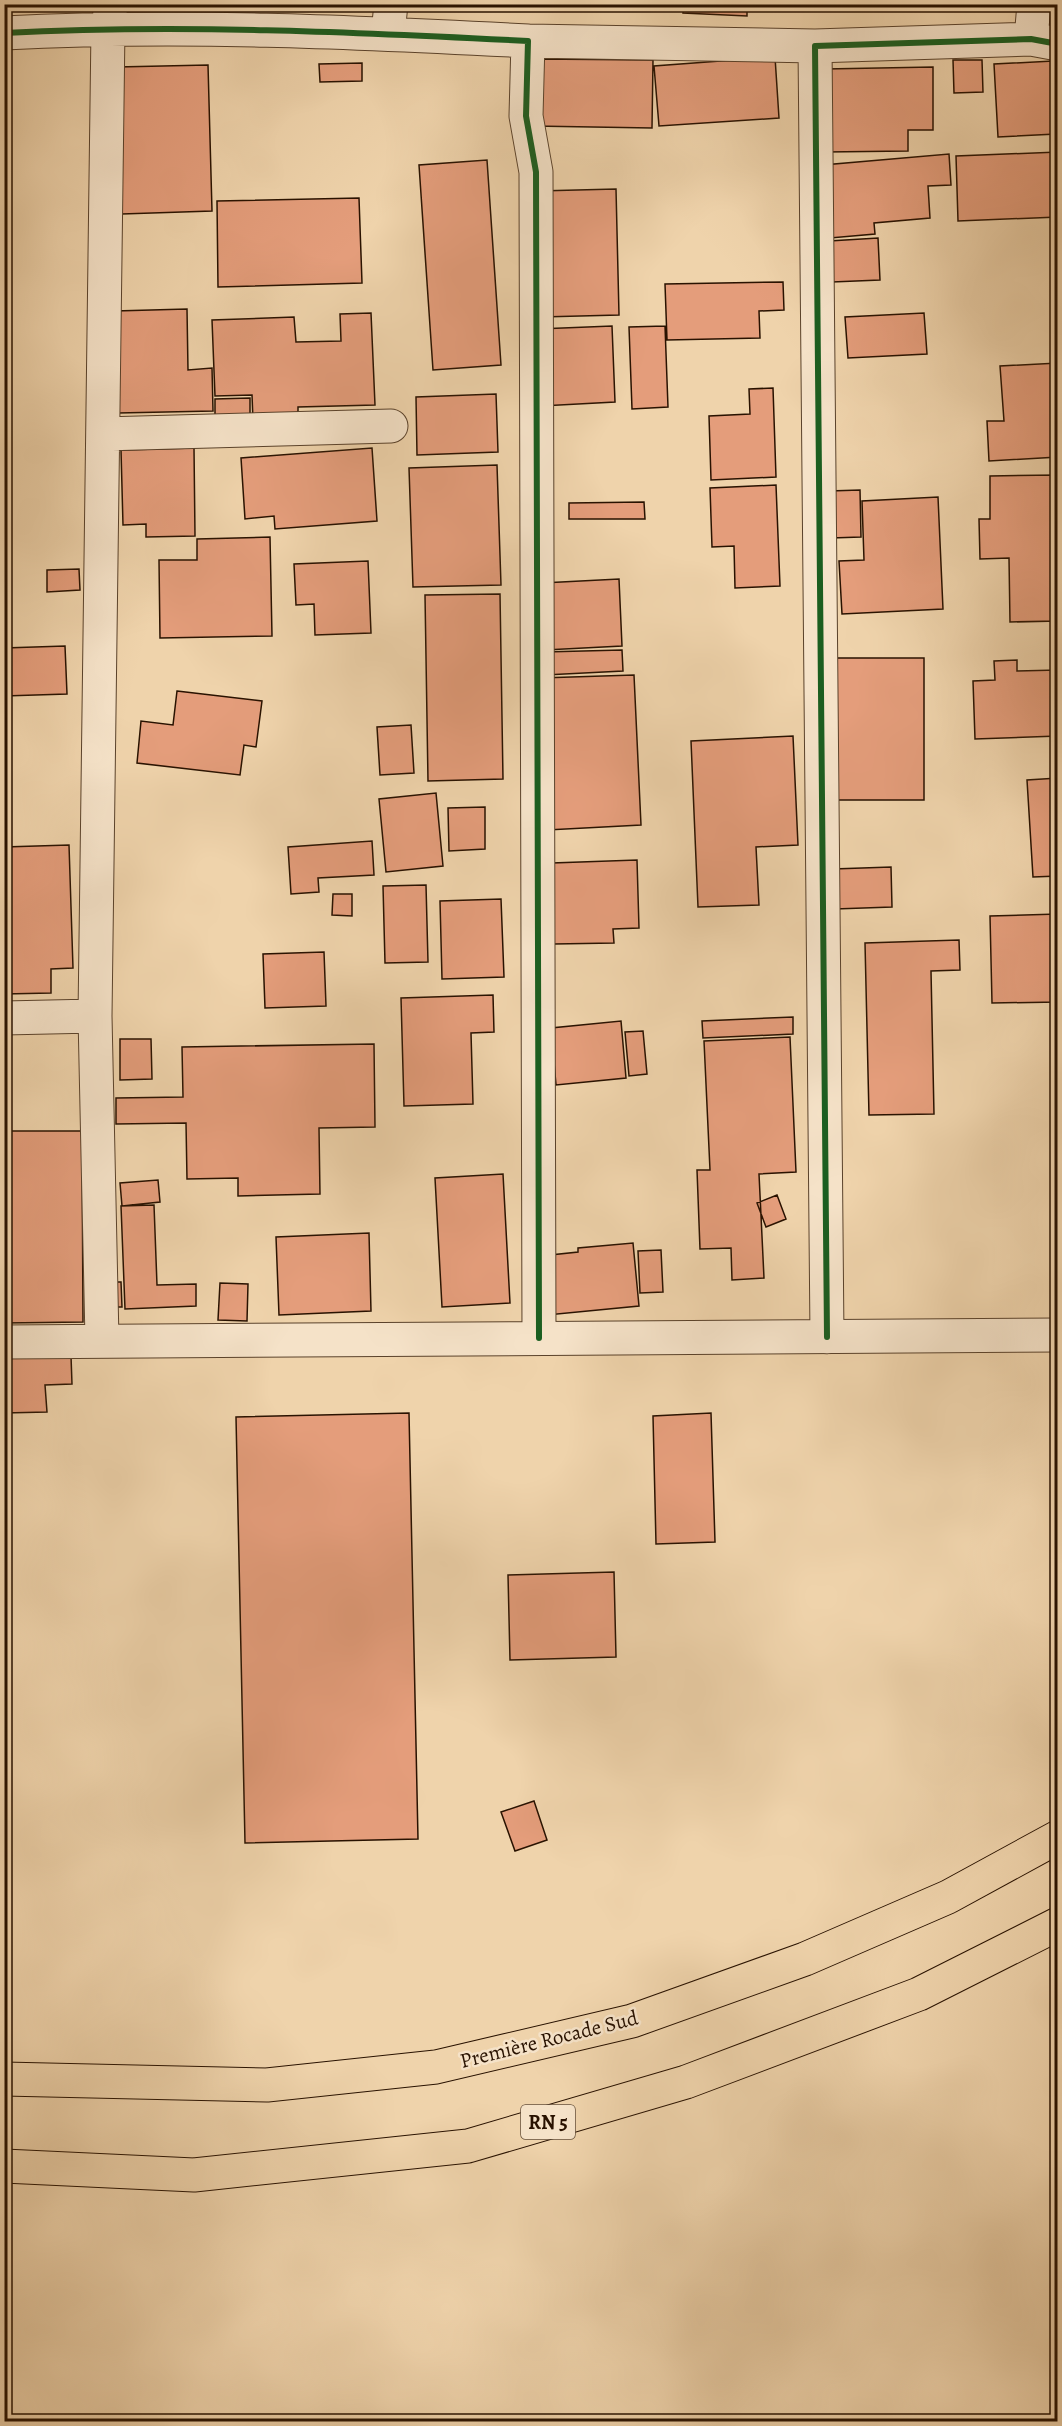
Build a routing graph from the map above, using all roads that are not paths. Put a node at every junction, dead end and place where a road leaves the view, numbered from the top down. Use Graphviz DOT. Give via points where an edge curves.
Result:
graph roads {
  1 [pos="1034,4"];
  2 [pos="109,16"];
  3 [pos="389,19"];
  4 [pos="4,33"];
  5 [pos="528,41"];
  6 [pos="1044,42"];
  7 [pos="815,46"];
  8 [pos="391,426"];
  9 [pos="103,434"];
  10 [pos="95,1016"];
  11 [pos="4,1018"];
  12 [pos="1058,1335"];
  13 [pos="827,1337"];
  14 [pos="539,1338"];
  15 [pos="102,1340"];
  16 [pos="4,1341"];
  17 [pos="1058,1837"];
  18 [pos="1058,1924"];
  19 [pos="4,2079"];
  20 [pos="4,2166"];
  1 -- 6 [label="street"];
  2 -- 3 [label="street"];
  2 -- 4 [label="street"];
  2 -- 9 [label="street"];
  3 -- 5 [label="street"];
  5 -- 7 [label="street"];
  5 -- 14 [label="street" via="526,116 536,172"];
  6 -- 7 [label="street"];
  7 -- 13 [label="street"];
  8 -- 9 [label="street"];
  9 -- 10 [label="street"];
  10 -- 11 [label="street"];
  10 -- 15 [label="street"];
  12 -- 13 [label="street"];
  13 -- 14 [label="street"];
  14 -- 15 [label="street"];
  15 -- 16 [label="street"];
  17 -- 19 [label="highway, Première Rocade Sud" via="948,1897 805,1959 632,2021 436,2067 267,2085"];
  18 -- 20 [label="highway, RN 5" via="919,1994 686,2082 468,2146 194,2175"];
}
